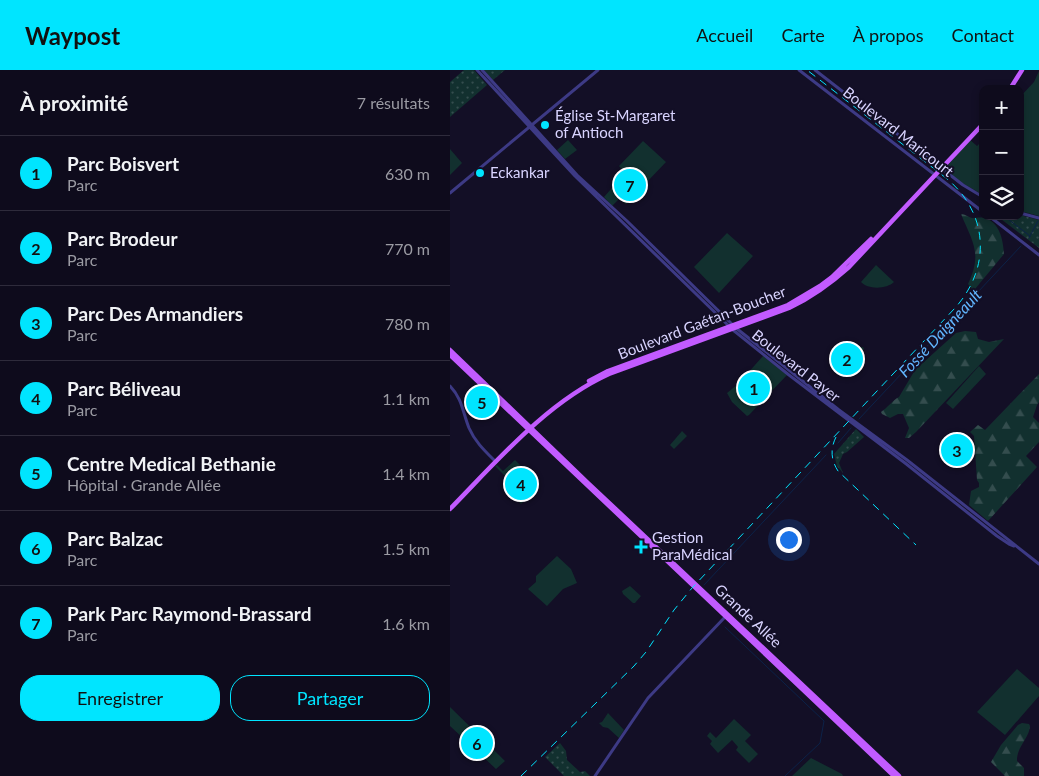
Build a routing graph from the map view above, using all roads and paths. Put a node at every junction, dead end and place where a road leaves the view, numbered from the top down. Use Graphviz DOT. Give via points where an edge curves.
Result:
graph roads {
  1 [pos="477,70"];
  2 [pos="482,70"];
  3 [pos="598,70"];
  4 [pos="799,70"];
  5 [pos="815,70"];
  6 [pos="1023,70"];
  7 [pos="1014,85"];
  8 [pos="529,126"];
  9 [pos="979,126"];
  10 [pos="450,193"];
  11 [pos="979,195"];
  12 [pos="979,209"];
  13 [pos="1024,214"];
  14 [pos="1039,218"];
  15 [pos="994,220"];
  16 [pos="1039,255"];
  17 [pos="724,322"];
  18 [pos="733,328"];
  19 [pos="721,330"];
  20 [pos="696,341"];
  21 [pos="450,350"];
  22 [pos="450,355"];
  23 [pos="450,386"];
  24 [pos="529,428"];
  25 [pos="495,461"];
  26 [pos="450,505"];
  27 [pos="450,509"];
  28 [pos="1039,564"];
  29 [pos="726,615"];
  30 [pos="595,776"];
  31 [pos="894,776"];
  32 [pos="899,776"];
  1 -- 8 [label="street, Boulevard Payer"];
  2 -- 8 [label="street, Boulevard Payer"];
  3 -- 8 [label="street"];
  4 -- 12 [label="street, Boulevard Maricourt"];
  5 -- 11 [label="street"];
  6 -- 7 [label="main road"];
  8 -- 10 [label="street"];
  8 -- 17 [label="street, Boulevard Payer" via="575,176"];
  8 -- 18 [label="street, Boulevard Payer"];
  9 -- 18 [label="main road, Boulevard Gaétan-Boucher" via="849,267 829,284 789,308"];
  13 -- 14 [label="street"];
  15 -- 16 [label="street"];
  17 -- 18 [label="street, Boulevard Payer"];
  17 -- 19 [label="main road"];
  18 -- 19 [label="main road, Boulevard Gaétan-Boucher"];
  18 -- 20 [label="main road, Boulevard Gaétan-Boucher"];
  18 -- 28 [label="street, Boulevard Payer" via="997,536 1017,546"];
  19 -- 20 [label="main road, Boulevard Gaétan-Boucher"];
  20 -- 24 [label="main road, Boulevard Gaétan-Boucher" via="596,377"];
  21 -- 24 [label="main road, Grande Allée"];
  22 -- 24 [label="main road, Grande Allée"];
  23 -- 25 [label="street" via="461,401 471,432"];
  24 -- 25 [label="main road, Boulevard Gaétan-Boucher"];
  24 -- 29 [label="main road, Grande Allée"];
  25 -- 26 [label="main road"];
  25 -- 27 [label="main road"];
  29 -- 30 [label="street" via="648,698"];
  29 -- 31 [label="main road, Grande Allée"];
  29 -- 32 [label="main road, Grande Allée"];
}
